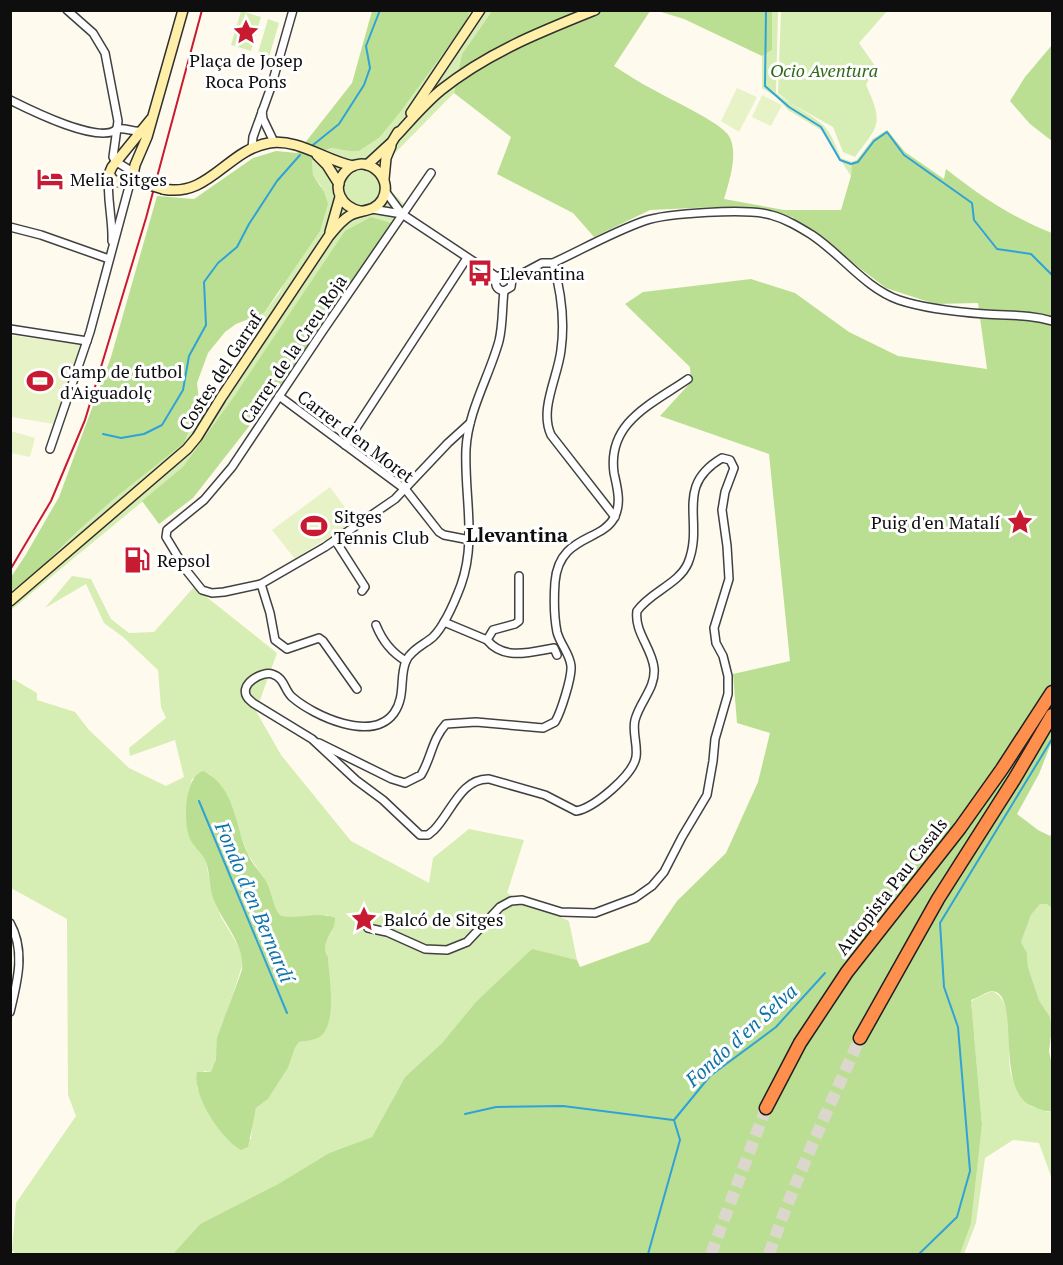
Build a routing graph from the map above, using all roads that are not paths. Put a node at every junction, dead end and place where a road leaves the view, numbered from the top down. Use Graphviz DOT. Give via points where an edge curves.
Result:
graph roads {
  1 [pos="67,10"];
  2 [pos="183,10"];
  3 [pos="293,10"];
  4 [pos="480,10"];
  5 [pos="595,10"];
  6 [pos="10,100"];
  7 [pos="262,111"];
  8 [pos="152,119"];
  9 [pos="117,129"];
  10 [pos="143,131"];
  11 [pos="394,139"];
  12 [pos="274,142"];
  13 [pos="252,148"];
  14 [pos="314,152"];
  15 [pos="115,162"];
  16 [pos="367,165"];
  17 [pos="353,166"];
  18 [pos="431,173"];
  19 [pos="109,174"];
  20 [pos="132,178"];
  21 [pos="384,179"];
  22 [pos="339,184"];
  23 [pos="385,191"];
  24 [pos="340,197"];
  25 [pos="372,209"];
  26 [pos="360,211"];
  27 [pos="402,214"];
  28 [pos="10,227"];
  29 [pos="329,236"];
  30 [pos="110,255"];
  31 [pos="467,258"];
  32 [pos="554,263"];
  33 [pos="497,277"];
  34 [pos="512,279"];
  35 [pos="504,291"];
  36 [pos="1053,321"];
  37 [pos="10,329"];
  38 [pos="87,341"];
  39 [pos="688,380"];
  40 [pos="279,396"];
  41 [pos="470,423"];
  42 [pos="345,445"];
  43 [pos="50,449"];
  44 [pos="406,490"];
  45 [pos="615,517"];
  46 [pos="335,540"];
  47 [pos="470,540"];
  48 [pos="519,576"];
  49 [pos="261,584"];
  50 [pos="362,591"];
  51 [pos="10,601"];
  52 [pos="444,622"];
  53 [pos="376,625"];
  54 [pos="487,640"];
  55 [pos="557,655"];
  56 [pos="406,661"];
  57 [pos="357,689"];
  58 [pos="1053,692"];
  59 [pos="1053,715"];
  60 [pos="312,739"];
  61 [pos="10,923"];
  62 [pos="368,928"];
  63 [pos="19,955"];
  64 [pos="10,963"];
  65 [pos="10,1012"];
  66 [pos="860,1038"];
  67 [pos="766,1107"];
  1 -- 9 [label="street" via="93,33 105,53"];
  2 -- 8 [label="main road"];
  3 -- 7 [label="street"];
  4 -- 11 [label="main road"];
  5 -- 11 [label="main road" via="491,55 439,92"];
  6 -- 9 [label="street" via="80,129 111,134"];
  7 -- 12 [label="street"];
  7 -- 13 [label="street"];
  8 -- 10 [label="main road"];
  8 -- 20 [label="main road"];
  9 -- 10 [label="street"];
  9 -- 15 [label="street"];
  10 -- 15 [label="main road"];
  11 -- 16 [label="main road"];
  11 -- 21 [label="main road" via="386,158"];
  12 -- 13 [label="main road"];
  12 -- 14 [label="main road"];
  13 -- 20 [label="main road, bridge" via="192,189 163,189"];
  14 -- 17 [label="main road"];
  14 -- 22 [label="main road"];
  15 -- 19 [label="main road"];
  15 -- 20 [label="street"];
  16 -- 17 [label="main road"];
  16 -- 21 [label="main road" via="378,170"];
  17 -- 22 [label="main road"];
  18 -- 27 [label="street, Carrer de la Creu Roja"];
  19 -- 20 [label="main road" via="116,181"];
  19 -- 30 [label="street"];
  20 -- 30 [label="street"];
  21 -- 23 [label="main road"];
  22 -- 24 [label="main road"];
  23 -- 25 [label="main road"];
  23 -- 27 [label="street"];
  24 -- 26 [label="main road" via="346,205"];
  24 -- 29 [label="main road"];
  25 -- 26 [label="main road"];
  25 -- 27 [label="street"];
  26 -- 29 [label="main road" via="349,216"];
  27 -- 31 [label="street"];
  27 -- 40 [label="street, Carrer de la Creu Roja"];
  28 -- 30 [label="street"];
  29 -- 51 [label="main road, Costes del Garraf" via="188,449"];
  30 -- 38 [label="street"];
  31 -- 33 [label="street"];
  31 -- 42 [label="street"];
  32 -- 34 [label="street" via="542,263"];
  32 -- 36 [label="street" via="658,217 756,212 803,230 870,283 900,300 938,309"];
  32 -- 45 [label="street" via="562,304 562,349 546,423 551,435"];
  33 -- 34 [label="street" via="504,274"];
  33 -- 35 [label="street" via="496,285"];
  34 -- 35 [label="street" via="511,287"];
  35 -- 41 [label="street" via="499,339"];
  37 -- 38 [label="street"];
  38 -- 43 [label="street"];
  39 -- 45 [label="street" via="626,424 616,441"];
  40 -- 42 [label="street, Carrer d'en Moret"];
  40 -- 49 [label="street, Carrer de la Creu Roja" via="232,467 204,500 167,530 166,537 202,590 224,592"];
  41 -- 44 [label="street"];
  41 -- 47 [label="street" via="466,449"];
  42 -- 44 [label="street, Carrer d'en Moret"];
  44 -- 46 [label="street"];
  44 -- 47 [label="street, Carrer d'en Moret" via="439,532"];
  45 -- 60 [label="street" via="608,526 572,546 555,578 557,632 571,666 565,701 555,722 543,728 476,722 446,724 421,775 405,783"];
  46 -- 49 [label="street"];
  46 -- 50 [label="street" via="365,587"];
  47 -- 52 [label="street" via="468,563"];
  48 -- 54 [label="street" via="519,621 493,630"];
  49 -- 57 [label="street" via="278,644 287,649 323,640"];
  52 -- 54 [label="street"];
  52 -- 56 [label="street"];
  53 -- 56 [label="street" via="396,655"];
  54 -- 55 [label="street" via="516,655 554,648"];
  56 -- 60 [label="street" via="396,710 385,723 369,727 342,723 314,710 293,698 275,675 262,675 248,684 247,696 254,703"];
  58 -- 67 [label="highway, Autopista Pau Casals" via="960,828 847,972 800,1043"];
  59 -- 66 [label="highway" via="938,899"];
  60 -- 62 [label="street" via="423,836 440,825 463,790 477,780 489,779 545,795 576,811 588,807 627,777 636,759 635,722 654,675 637,611 686,566 693,545 695,484 700,476 722,458 733,463 722,510 729,579 714,628 728,676 728,694 715,740 707,795 664,872 635,898 595,913 561,912 522,900 511,901 500,907 467,942 447,950 425,949"];
  61 -- 63 [label="street"];
  63 -- 64 [label="street"];
  63 -- 65 [label="street"];
}
